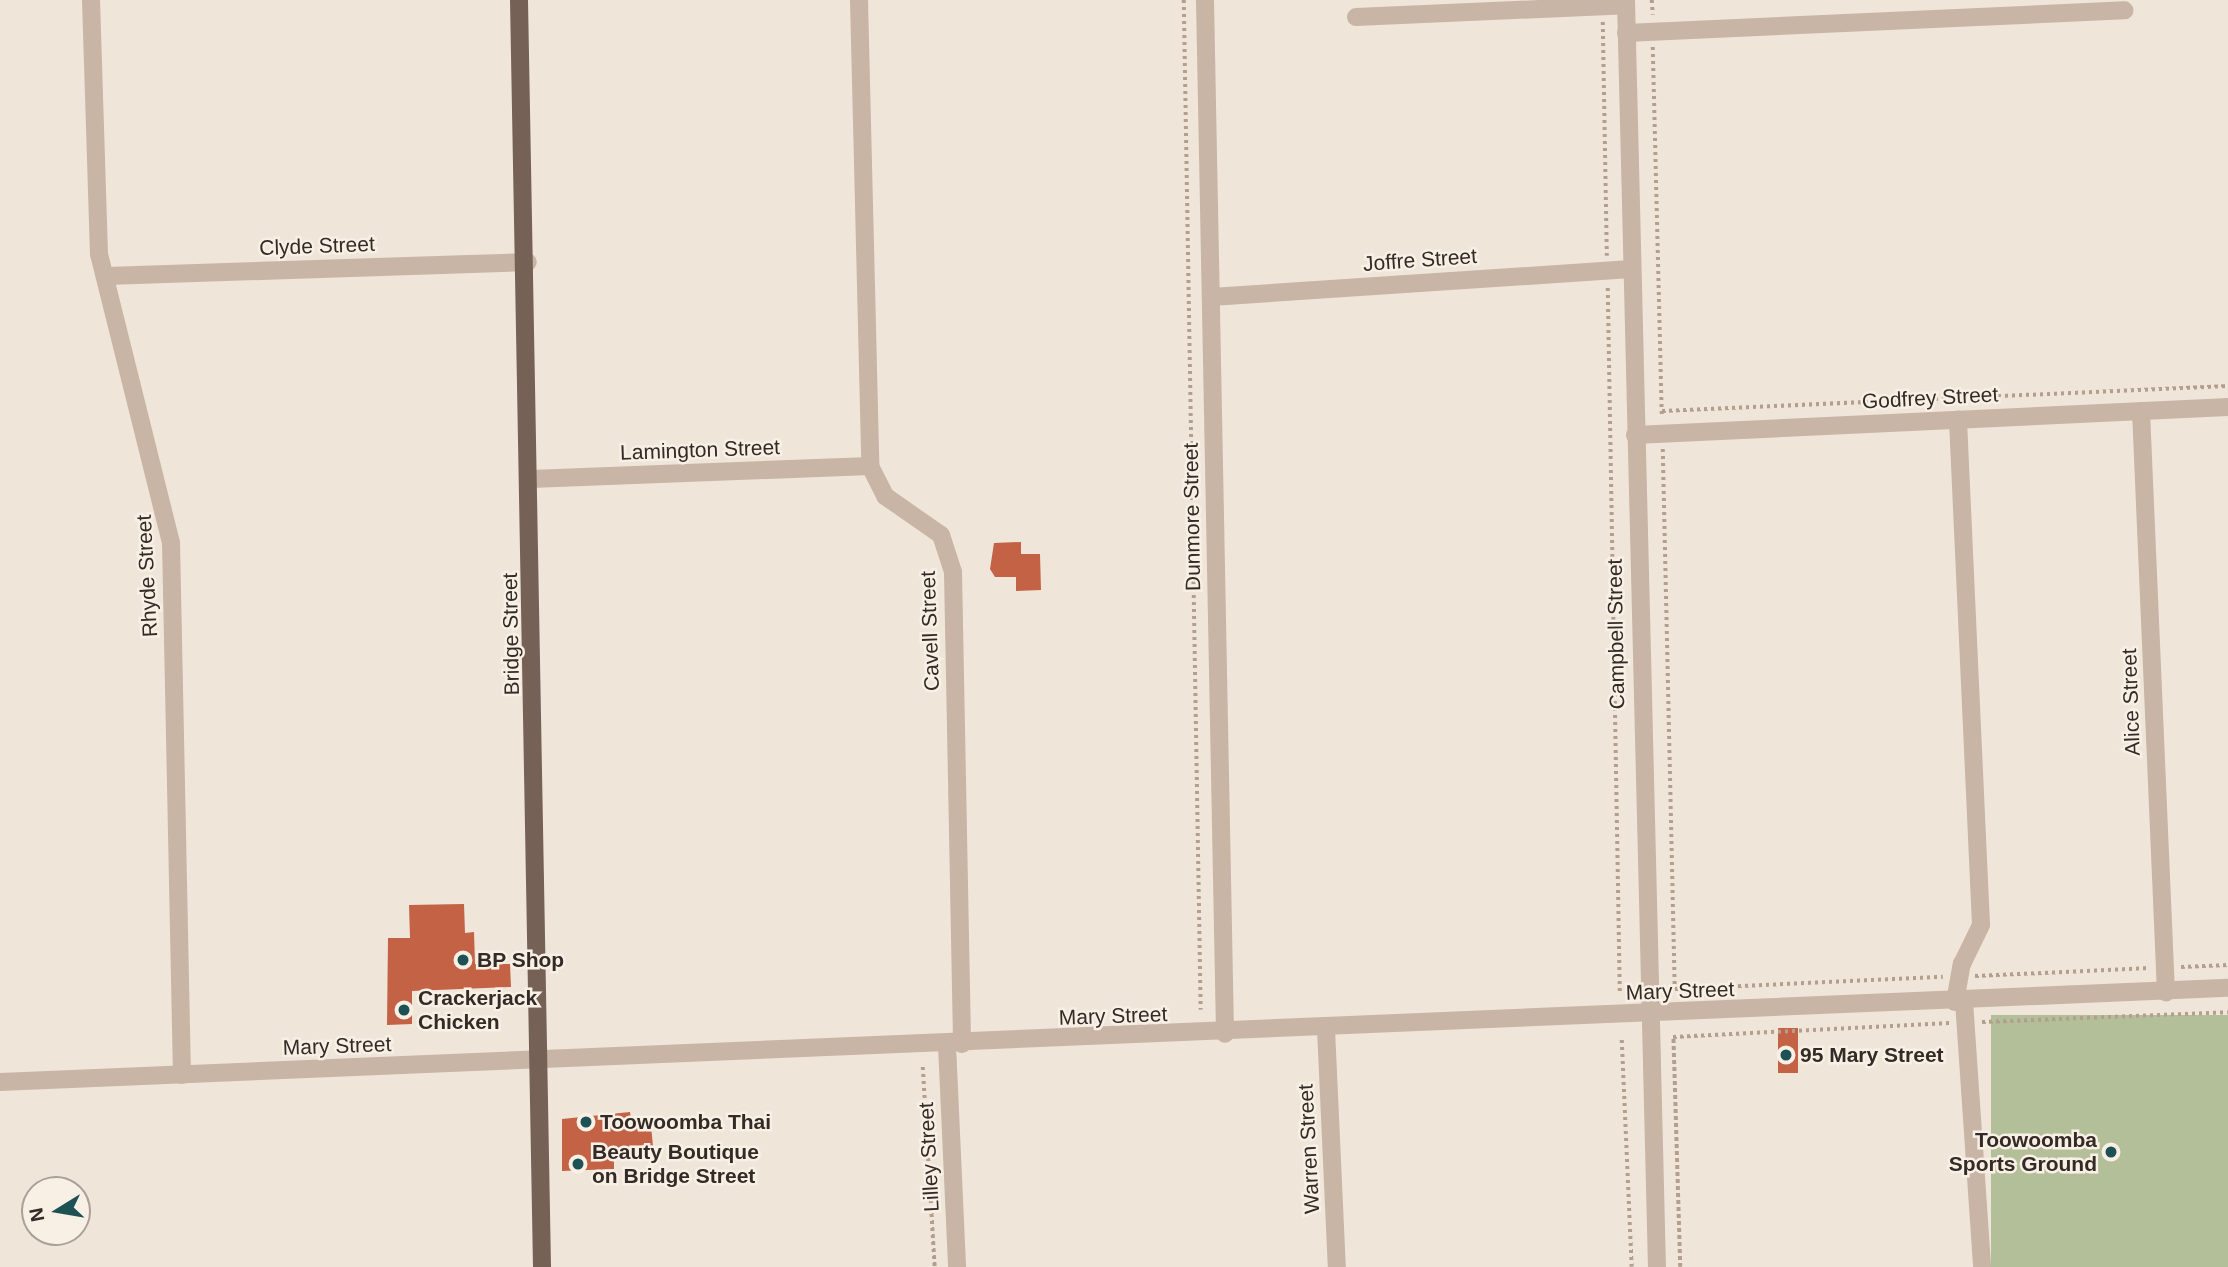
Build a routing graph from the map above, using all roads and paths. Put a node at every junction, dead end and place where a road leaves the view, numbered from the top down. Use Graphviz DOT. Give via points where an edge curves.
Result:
graph roads {
  1 [pos="91,0"];
  2 [pos="519,0"];
  3 [pos="859,0"];
  4 [pos="1184,0"];
  5 [pos="1205,0"];
  6 [pos="1652,0"];
  7 [pos="1626,2"];
  8 [pos="1602,6"];
  9 [pos="2124,10"];
  10 [pos="1356,17"];
  11 [pos="1653,32"];
  12 [pos="1626,33"];
  13 [pos="528,262"];
  14 [pos="1632,269"];
  15 [pos="1607,271"];
  16 [pos="107,276"];
  17 [pos="1211,297"];
  18 [pos="2228,386"];
  19 [pos="2228,407"];
  20 [pos="1662,411"];
  21 [pos="2141,411"];
  22 [pos="1958,420"];
  23 [pos="1662,434"];
  24 [pos="1635,435"];
  25 [pos="870,466"];
  26 [pos="531,479"];
  27 [pos="2228,988"];
  28 [pos="1675,989"];
  29 [pos="2166,992"];
  30 [pos="1620,993"];
  31 [pos="1959,1002"];
  32 [pos="1201,1010"];
  33 [pos="2228,1012"];
  34 [pos="1647,1015"];
  35 [pos="1965,1023"];
  36 [pos="1326,1029"];
  37 [pos="1225,1034"];
  38 [pos="1622,1040"];
  39 [pos="954,1045"];
  40 [pos="543,1062"];
  41 [pos="923,1067"];
  42 [pos="182,1075"];
  43 [pos="0,1082"];
  44 [pos="542,1267"];
  45 [pos="935,1267"];
  46 [pos="957,1267"];
  47 [pos="1337,1267"];
  48 [pos="1632,1267"];
  49 [pos="1657,1267"];
  50 [pos="1680,1267"];
  51 [pos="1982,1267"];
  1 -- 16 [label="street, Rhyde Street" via="98,236"];
  2 -- 13 [label="main road, Bridge Street"];
  3 -- 25 [label="street, Cavell Street"];
  4 -- 32 [label="path"];
  5 -- 17 [label="street, Dunmore Street"];
  6 -- 11 [label="path"];
  7 -- 8 [label="street"];
  7 -- 12 [label="street, Campbell Street"];
  8 -- 10 [label="street"];
  8 -- 15 [label="path"];
  9 -- 11 [label="street"];
  11 -- 12 [label="street"];
  11 -- 20 [label="path"];
  12 -- 14 [label="street, Campbell Street"];
  13 -- 16 [label="street, Clyde Street"];
  13 -- 26 [label="main road, Bridge Street"];
  14 -- 15 [label="street, Joffre Street"];
  14 -- 24 [label="street, Campbell Street"];
  15 -- 17 [label="street, Joffre Street"];
  15 -- 30 [label="path"];
  16 -- 42 [label="street, Rhyde Street" via="170,528"];
  17 -- 37 [label="street, Dunmore Street"];
  18 -- 20 [label="path"];
  19 -- 21 [label="street, Godfrey Street"];
  20 -- 23 [label="path"];
  21 -- 22 [label="street, Godfrey Street"];
  21 -- 29 [label="street, Alice Street"];
  22 -- 23 [label="street, Godfrey Street"];
  22 -- 31 [label="street" via="1981,925 1962,964"];
  23 -- 24 [label="street, Godfrey Street"];
  23 -- 28 [label="path"];
  24 -- 34 [label="street, Campbell Street"];
  25 -- 26 [label="street, Lamington Street"];
  25 -- 39 [label="street, Cavell Street" via="885,496 931,524 950,552"];
  26 -- 40 [label="main road, Bridge Street"];
  27 -- 29 [label="street, Mary Street"];
  29 -- 31 [label="street, Mary Street"];
  31 -- 34 [label="street, Mary Street"];
  31 -- 35 [label="street"];
  33 -- 35 [label="path"];
  34 -- 36 [label="street, Mary Street"];
  34 -- 49 [label="street, Campbell Street"];
  35 -- 50 [label="path" via="1673,1037"];
  35 -- 51 [label="street"];
  36 -- 37 [label="street, Mary Street"];
  36 -- 47 [label="street, Warren Street"];
  37 -- 39 [label="street, Mary Street"];
  38 -- 48 [label="path"];
  39 -- 40 [label="street, Mary Street"];
  39 -- 46 [label="street, Lilley Street"];
  40 -- 42 [label="street, Mary Street"];
  40 -- 44 [label="main road, Bridge Street"];
  41 -- 45 [label="path"];
  42 -- 43 [label="street, Mary Street"];
}
